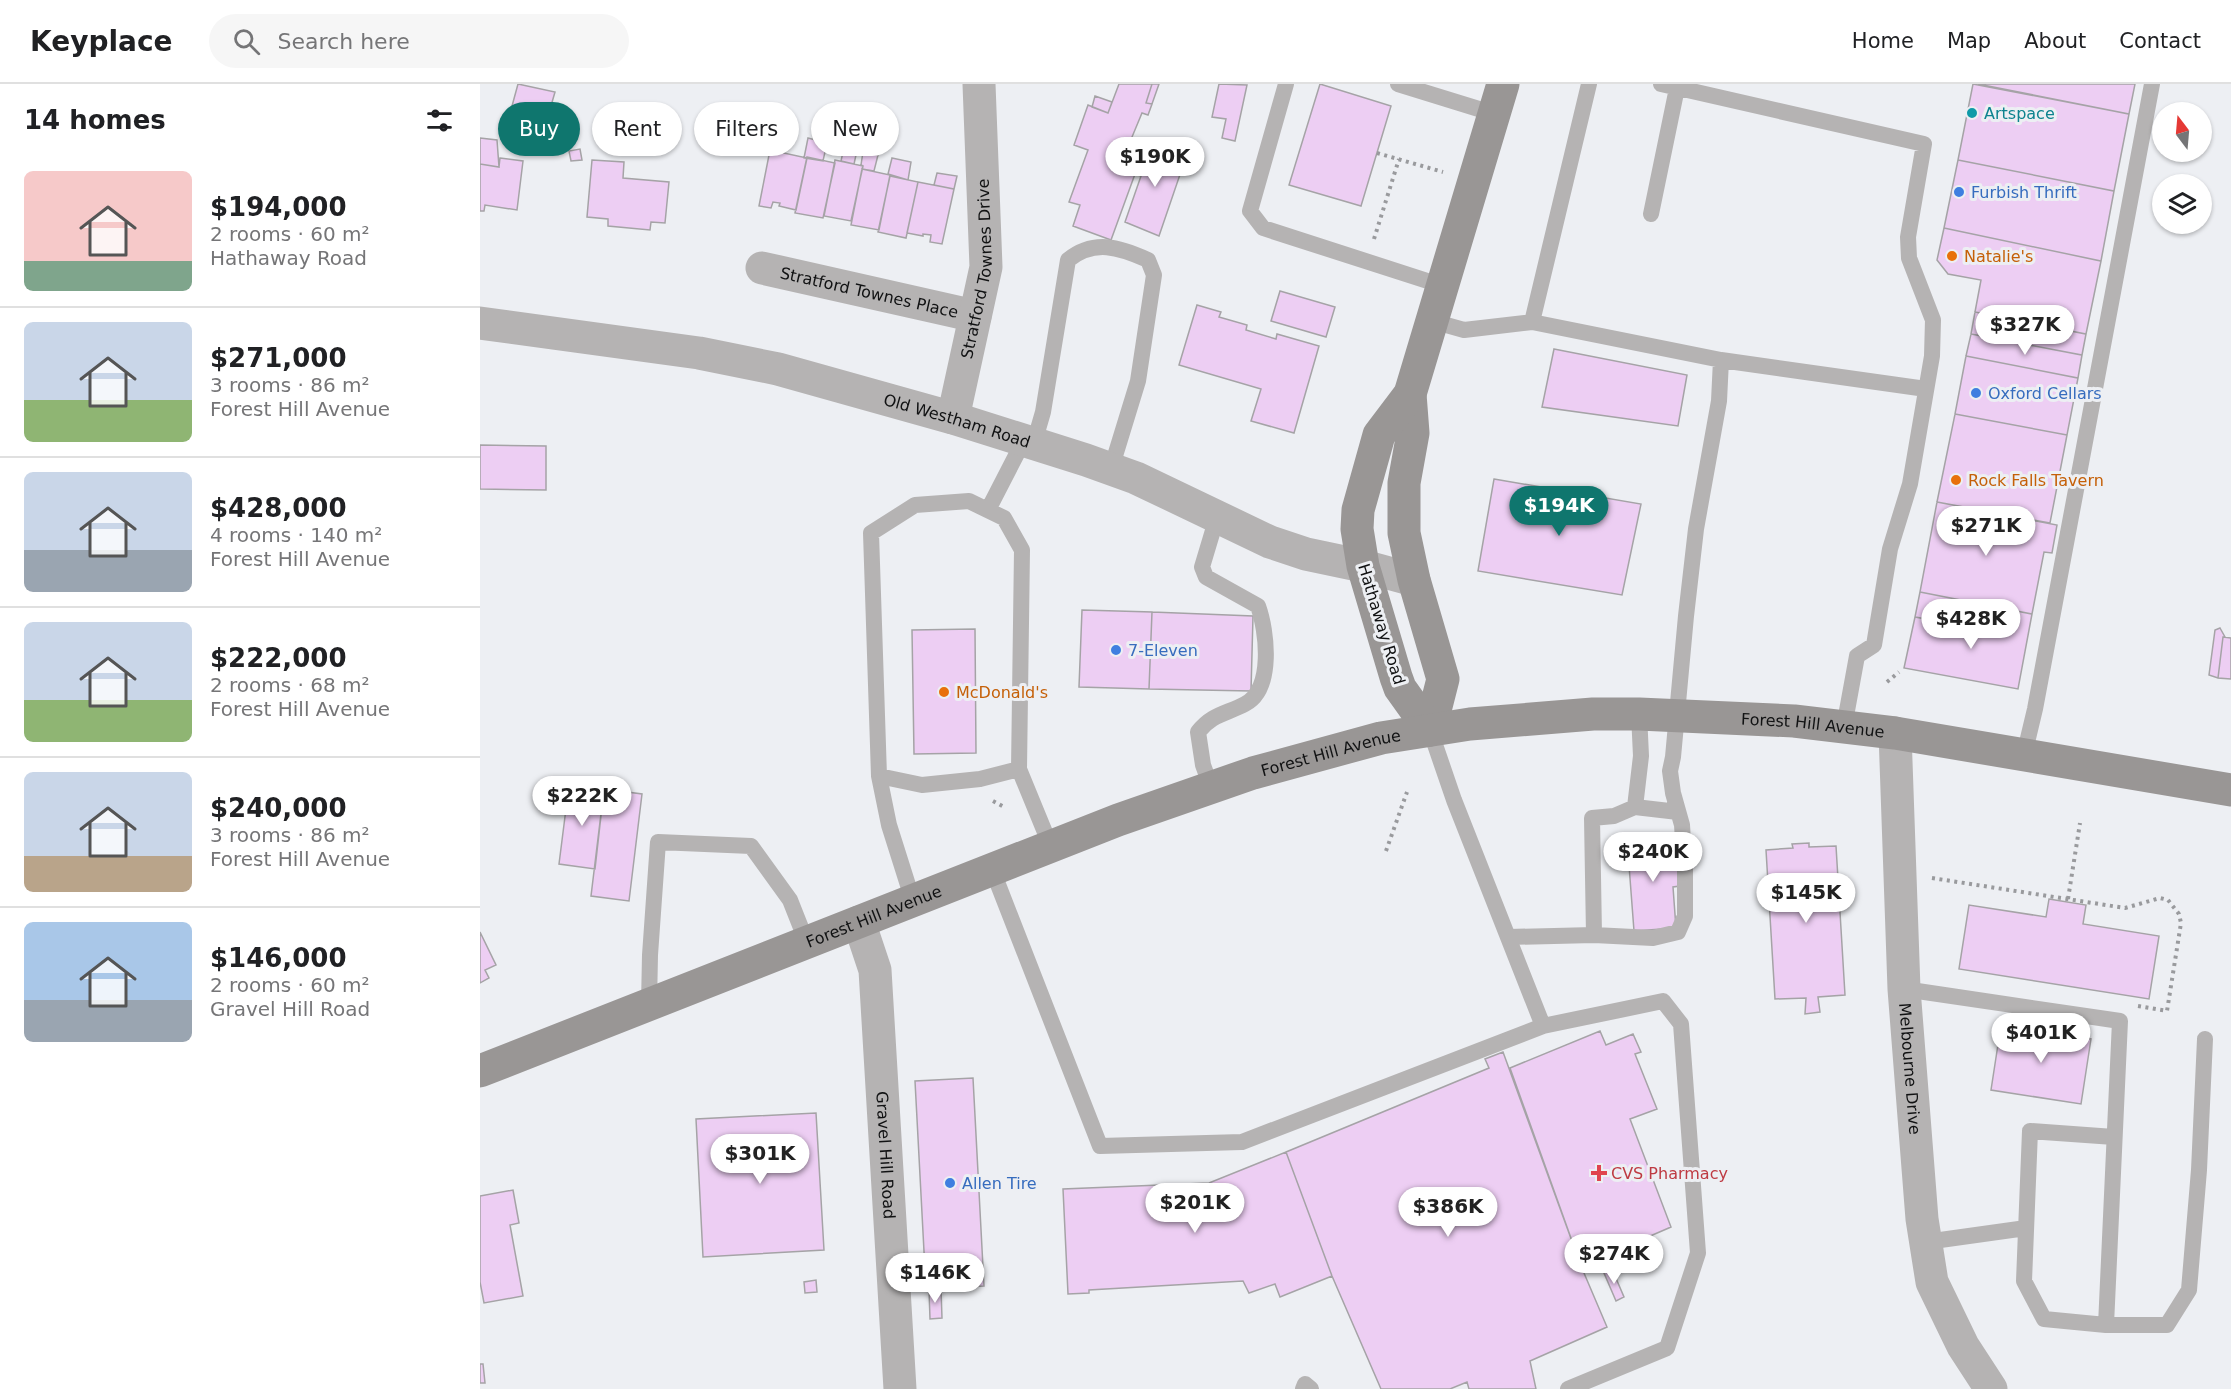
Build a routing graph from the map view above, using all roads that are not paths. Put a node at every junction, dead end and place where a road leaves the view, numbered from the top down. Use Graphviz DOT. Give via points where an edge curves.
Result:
graph roads {
  1 [pos="979,84"];
  2 [pos="1286,84"];
  3 [pos="1398,84"];
  4 [pos="1589,84"];
  5 [pos="2152,84"];
  6 [pos="1669,86"];
  7 [pos="1499,99"];
  8 [pos="1650,214"];
  9 [pos="762,268"];
  10 [pos="1443,286"];
  11 [pos="975,316"];
  12 [pos="1432,321"];
  13 [pos="1532,322"];
  14 [pos="480,323"];
  15 [pos="1721,360"];
  16 [pos="1926,389"];
  17 [pos="1410,394"];
  18 [pos="953,418"];
  19 [pos="1029,442"];
  20 [pos="1111,469"];
  21 [pos="988,510"];
  22 [pos="1217,517"];
  23 [pos="1363,566"];
  24 [pos="1414,580"];
  25 [pos="1639,714"];
  26 [pos="1677,716"];
  27 [pos="1844,727"];
  28 [pos="1430,730"];
  29 [pos="1895,733"];
  30 [pos="2024,755"];
  31 [pos="1020,769"];
  32 [pos="879,777"];
  33 [pos="1211,787"];
  34 [pos="2231,790"];
  35 [pos="1635,807"];
  36 [pos="1678,812"];
  37 [pos="1051,847"];
  38 [pos="992,869"];
  39 [pos="913,901"];
  40 [pos="859,922"];
  41 [pos="1594,935"];
  42 [pos="1509,937"];
  43 [pos="807,942"];
  44 [pos="1904,989"];
  45 [pos="649,1004"];
  46 [pos="1543,1026"];
  47 [pos="2205,1039"];
  48 [pos="480,1071"];
  49 [pos="2114,1137"];
  50 [pos="2026,1228"];
  51 [pos="1926,1242"];
  52 [pos="2106,1325"];
  53 [pos="900,1389"];
  54 [pos="1303,1389"];
  55 [pos="1311,1389"];
  56 [pos="1568,1389"];
  57 [pos="1991,1389"];
  1 -- 11 [label="street, Stratford Townes Drive" via="986,267"];
  2 -- 10 [label="lane" via="1250,211 1263,228"];
  3 -- 7 [label="lane"];
  4 -- 13 [label="lane"];
  5 -- 30 [label="lane"];
  6 -- 8 [label="lane"];
  6 -- 16 [label="lane" via="1924,144 1908,237 1909,258 1933,320"];
  7 -- 10 [label="main road, Hathaway Road"];
  9 -- 11 [label="street, Stratford Townes Place"];
  10 -- 12 [label="main road, Hathaway Road"];
  11 -- 18 [label="street, Stratford Townes Drive"];
  12 -- 13 [label="lane" via="1464,330"];
  12 -- 17 [label="main road, Hathaway Road"];
  13 -- 15 [label="lane"];
  14 -- 18 [label="street, Old Westham Road" via="699,353 778,369"];
  15 -- 16 [label="lane"];
  15 -- 26 [label="lane" via="1719,401 1696,529"];
  16 -- 27 [label="lane" via="1910,484 1890,549 1874,645 1857,656"];
  17 -- 23 [label="main road, Hathaway Road" via="1379,435 1358,510"];
  17 -- 24 [label="main road, Hathaway Road" via="1413,433 1403,509"];
  18 -- 19 [label="street, Old Westham Road"];
  19 -- 20 [label="street, Old Westham Road"];
  19 -- 20 [label="lane" via="1043,412 1068,260 1081,249 1102,246 1131,252 1148,260 1154,275 1138,381"];
  19 -- 21 [label="lane"];
  20 -- 22 [label="street, Old Westham Road"];
  21 -- 31 [label="lane" via="1004,518 1022,550"];
  21 -- 32 [label="lane" via="969,501 915,505 871,533"];
  22 -- 23 [label="street, Old Westham Road" via="1270,542"];
  22 -- 33 [label="lane" via="1202,567 1206,577 1258,606 1264,624 1265,673 1247,704 1220,714 1198,732"];
  23 -- 24 [label="street, Old Westham Road"];
  23 -- 28 [label="main road, Hathaway Road" via="1400,688"];
  24 -- 28 [label="main road, Hathaway Road" via="1443,679"];
  25 -- 26 [label="main road, Forest Hill Avenue"];
  25 -- 28 [label="main road, Forest Hill Avenue" via="1535,718"];
  25 -- 35 [label="lane" via="1641,756"];
  26 -- 27 [label="main road, Forest Hill Avenue"];
  26 -- 36 [label="lane" via="1670,771"];
  27 -- 29 [label="main road, Forest Hill Avenue"];
  28 -- 33 [label="main road, Forest Hill Avenue" via="1365,741"];
  28 -- 42 [label="lane"];
  29 -- 30 [label="main road, Forest Hill Avenue"];
  29 -- 44 [label="street, Melbourne Drive"];
  30 -- 34 [label="main road, Forest Hill Avenue"];
  31 -- 32 [label="lane" via="922,785"];
  31 -- 37 [label="lane"];
  32 -- 39 [label="lane" via="889,825"];
  33 -- 37 [label="main road, Forest Hill Avenue"];
  35 -- 36 [label="lane"];
  35 -- 41 [label="lane" via="1614,816 1592,818"];
  36 -- 41 [label="lane" via="1682,825 1685,916 1678,932 1653,938"];
  37 -- 38 [label="main road, Forest Hill Avenue"];
  38 -- 39 [label="main road, Forest Hill Avenue"];
  38 -- 46 [label="lane" via="1100,1146 1242,1142"];
  39 -- 40 [label="main road, Forest Hill Avenue"];
  40 -- 43 [label="main road, Forest Hill Avenue"];
  40 -- 53 [label="street, Gravel Hill Road" via="875,970"];
  41 -- 42 [label="lane"];
  42 -- 46 [label="lane"];
  43 -- 45 [label="main road, Forest Hill Avenue"];
  43 -- 45 [label="lane" via="790,900 751,846 658,842"];
  44 -- 49 [label="lane" via="2120,1021"];
  44 -- 51 [label="street, Melbourne Drive"];
  45 -- 48 [label="main road, Forest Hill Avenue"];
  46 -- 56 [label="lane" via="1662,1000 1681,1024 1698,1253 1667,1348"];
  47 -- 52 [label="lane" via="2189,1290 2168,1325"];
  49 -- 50 [label="lane" via="2030,1131"];
  49 -- 52 [label="lane"];
  50 -- 51 [label="lane"];
  50 -- 52 [label="lane" via="2024,1281 2044,1319"];
  51 -- 57 [label="street, Melbourne Drive" via="1932,1282"];
  54 -- 55 [label="lane" via="1305,1384"];
}
